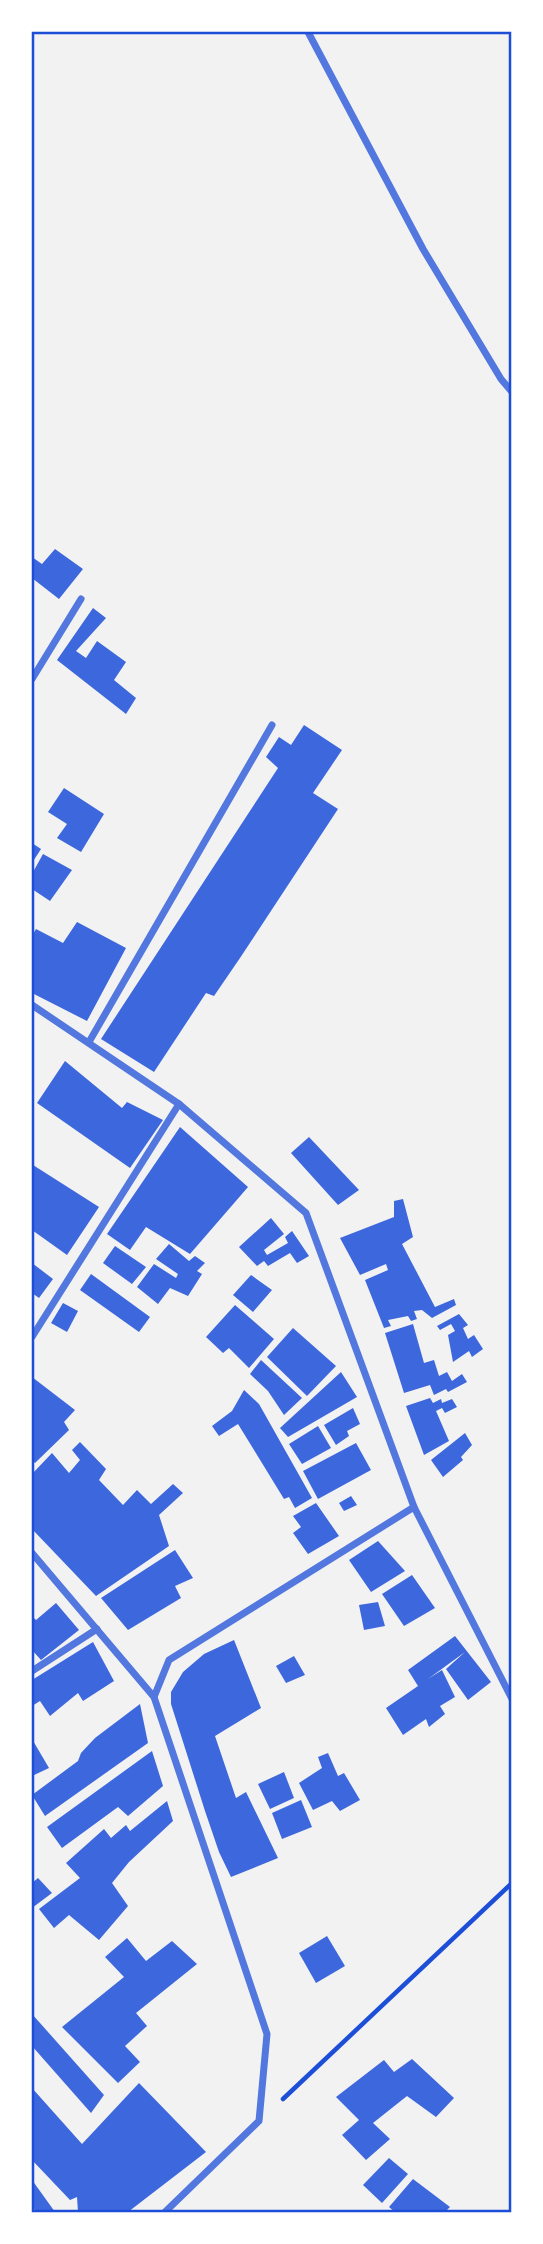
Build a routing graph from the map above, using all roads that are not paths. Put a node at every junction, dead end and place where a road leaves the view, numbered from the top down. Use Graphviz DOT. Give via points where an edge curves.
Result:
graph roads {
  1 [pos="308,32"];
  2 [pos="512,392"];
  3 [pos="82,599"];
  4 [pos="32,679"];
  5 [pos="272,725"];
  6 [pos="32,1005"];
  7 [pos="89,1042"];
  8 [pos="179,1104"];
  9 [pos="32,1337"];
  10 [pos="414,1507"];
  11 [pos="32,1553"];
  12 [pos="97,1629"];
  13 [pos="32,1671"];
  14 [pos="154,1697"];
  15 [pos="512,1699"];
  16 [pos="165,2213"];
  1 -- 2 [label="street" via="423,249"];
  3 -- 4 [label="street"];
  5 -- 7 [label="street"];
  6 -- 7 [label="street"];
  7 -- 8 [label="street"];
  8 -- 9 [label="street"];
  8 -- 10 [label="street" via="306,1213"];
  10 -- 14 [label="street" via="169,1660"];
  10 -- 15 [label="street"];
  11 -- 12 [label="street"];
  12 -- 13 [label="street"];
  12 -- 14 [label="street"];
  14 -- 16 [label="street" via="267,2034 259,2122"];
}
